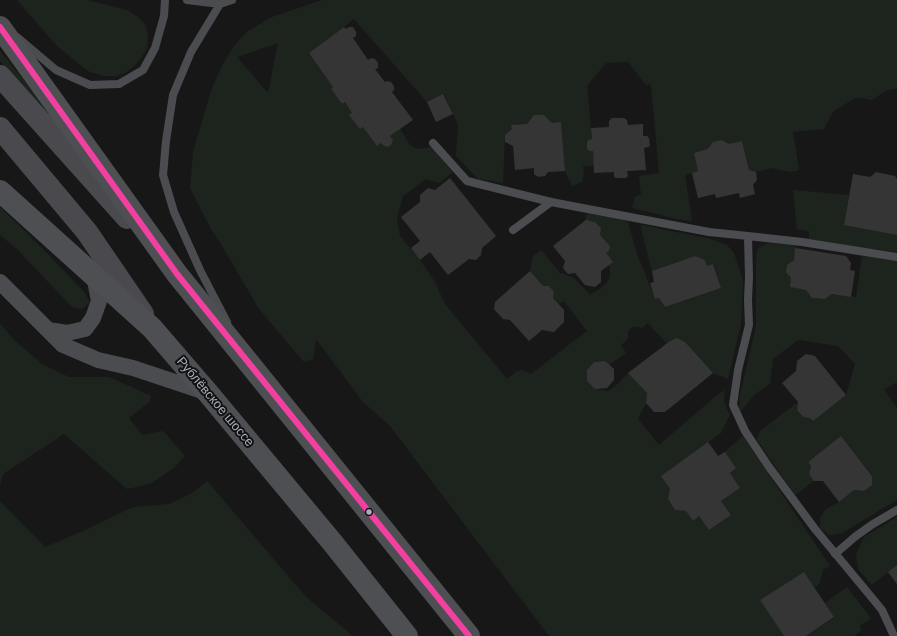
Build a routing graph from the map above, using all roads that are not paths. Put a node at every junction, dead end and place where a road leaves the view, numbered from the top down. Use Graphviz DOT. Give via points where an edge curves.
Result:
graph roads {
  1 [pos="165,0"];
  2 [pos="187,0"];
  3 [pos="232,0"];
  4 [pos="220,4"];
  5 [pos="0,22"];
  6 [pos="0,27"];
  7 [pos="0,76"];
  8 [pos="0,128"];
  9 [pos="434,143"];
  10 [pos="0,190"];
  11 [pos="551,202"];
  12 [pos="513,230"];
  13 [pos="748,236"];
  14 [pos="897,257"];
  15 [pos="177,274"];
  16 [pos="94,275"];
  17 [pos="0,282"];
  18 [pos="152,328"];
  19 [pos="48,330"];
  20 [pos="248,361"];
  21 [pos="208,393"];
  22 [pos="897,510"];
  23 [pos="836,554"];
  24 [pos="407,636"];
  25 [pos="468,636"];
  26 [pos="894,636"];
  1 -- 5 [label="lane" via="164,16 155,48 143,70 119,84 90,85 56,70"];
  2 -- 4 [label="lane"];
  3 -- 4 [label="lane"];
  4 -- 20 [label="lane" via="191,52 172,95 163,175 177,220"];
  6 -- 15 [label="main road"];
  7 -- 15 [label="main road"];
  8 -- 18 [label="main road" via="87,232"];
  9 -- 11 [label="lane" via="467,181"];
  10 -- 16 [label="main road, Рублёвское шоссе"];
  11 -- 12 [label="lane"];
  11 -- 13 [label="lane" via="709,232"];
  13 -- 14 [label="lane"];
  13 -- 23 [label="lane" via="749,326 738,370 733,405 745,432 769,467"];
  15 -- 20 [label="main road"];
  16 -- 18 [label="main road, Рублёвское шоссе"];
  16 -- 19 [label="street" via="99,300 93,318 85,329 67,333"];
  17 -- 19 [label="street"];
  18 -- 21 [label="main road, Рублёвское шоссе"];
  19 -- 21 [label="street" via="63,345 90,357 133,368"];
  20 -- 25 [label="main road"];
  21 -- 24 [label="main road, Рублёвское шоссе"];
  22 -- 23 [label="lane" via="856,536"];
  23 -- 26 [label="lane" via="882,610"];
}
